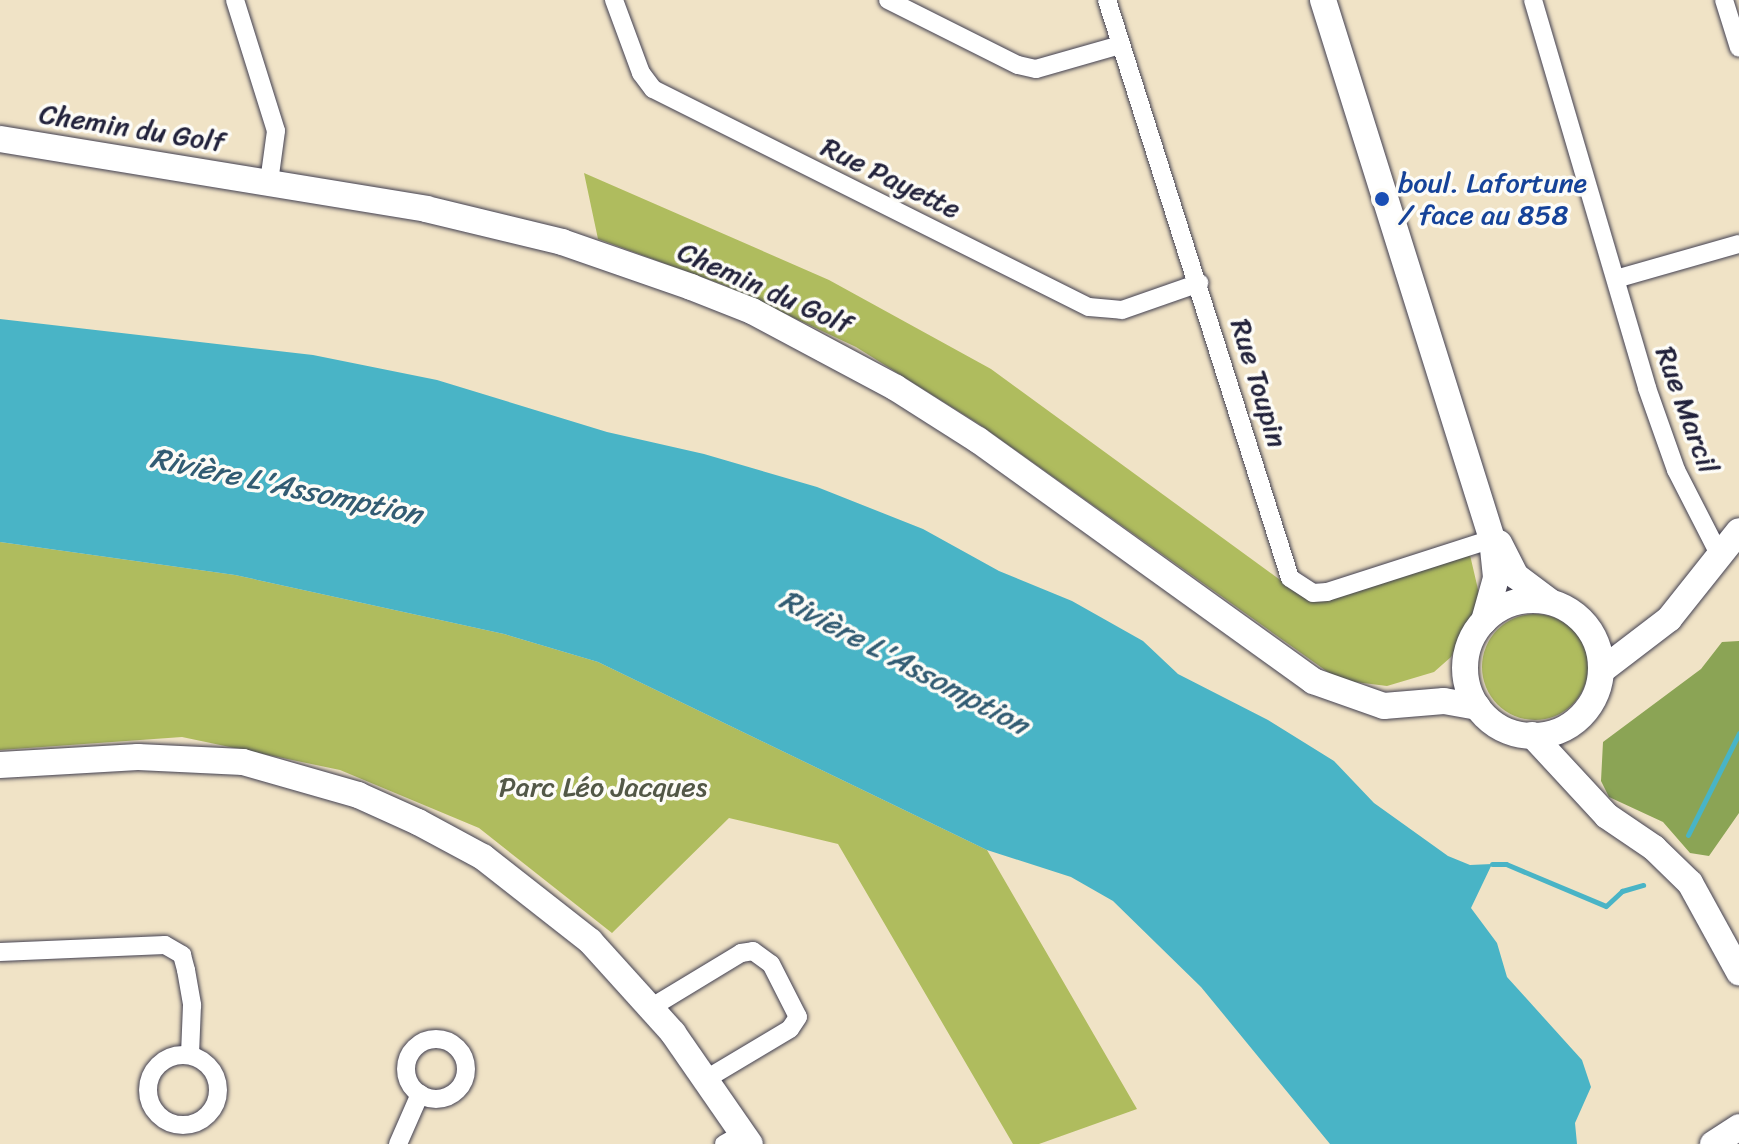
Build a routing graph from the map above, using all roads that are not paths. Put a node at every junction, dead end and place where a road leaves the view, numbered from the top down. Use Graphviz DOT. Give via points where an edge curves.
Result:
graph roads {
  1 [pos="235,0"];
  2 [pos="614,0"];
  3 [pos="888,0"];
  4 [pos="1107,0"];
  5 [pos="1323,0"];
  6 [pos="1533,0"];
  7 [pos="1724,0"];
  8 [pos="1120,45"];
  9 [pos="1739,48"];
  10 [pos="0,139"];
  11 [pos="269,182"];
  12 [pos="1739,244"];
  13 [pos="1616,279"];
  14 [pos="1199,283"];
  15 [pos="1434,355"];
  16 [pos="1739,531"];
  17 [pos="1492,539"];
  18 [pos="1719,554"];
  19 [pos="1555,603"];
  20 [pos="1669,619"];
  21 [pos="1484,621"];
  22 [pos="1590,630"];
  23 [pos="1465,667"];
  24 [pos="1601,671"];
  25 [pos="1414,703"];
  26 [pos="1477,707"];
  27 [pos="1572,724"];
  28 [pos="1532,735"];
  29 [pos="0,765"];
  30 [pos="1582,791"];
  31 [pos="0,952"];
  32 [pos="1739,972"];
  33 [pos="652,1007"];
  34 [pos="190,1055"];
  35 [pos="706,1079"];
  36 [pos="420,1094"];
  37 [pos="1739,1127"];
  38 [pos="740,1140"];
  39 [pos="398,1144"];
  40 [pos="1713,1144"];
  1 -- 11 [label="street" via="276,131"];
  2 -- 14 [label="street, Rue Payette" via="641,73 653,89 1089,307 1122,310"];
  3 -- 8 [label="street" via="1036,69"];
  4 -- 8 [label="street, Rue Toupin"];
  5 -- 15 [label="street"];
  6 -- 13 [label="street, Rue Marcil"];
  7 -- 9 [label="street"];
  8 -- 14 [label="street, Rue Toupin"];
  10 -- 11 [label="street, Chemin du Golf"];
  11 -- 25 [label="street, Chemin du Golf" via="426,209 562,242 752,311 823,346 978,440 1313,681 1363,702"];
  12 -- 13 [label="street"];
  13 -- 18 [label="street, Rue Marcil" via="1676,470"];
  14 -- 17 [label="street, Rue Toupin" via="1290,578 1313,593 1327,592"];
  15 -- 17 [label="street"];
  15 -- 19 [label="street" via="1445,369 1504,559 1530,591"];
  16 -- 18 [label="street"];
  17 -- 21 [label="street" via="1496,578"];
  18 -- 20 [label="street"];
  19 -- 21 [label="street" via="1517,602"];
  19 -- 22 [label="street"];
  20 -- 22 [label="street" via="1628,635"];
  20 -- 24 [label="street"];
  21 -- 23 [label="street" via="1467,650"];
  22 -- 24 [label="street"];
  23 -- 25 [label="street"];
  23 -- 26 [label="street"];
  24 -- 27 [label="street" via="1593,701"];
  25 -- 26 [label="street, Chemin du Golf" via="1464,701"];
  26 -- 28 [label="street" via="1511,732"];
  27 -- 28 [label="street"];
  27 -- 30 [label="street" via="1571,755"];
  28 -- 30 [label="street"];
  29 -- 33 [label="street" via="191,757 243,762 358,795 483,857 590,941"];
  30 -- 32 [label="street" via="1690,883"];
  31 -- 34 [label="street" via="165,945 182,955 186,970 192,1005"];
  33 -- 35 [label="street"];
  33 -- 35 [label="street" via="741,953 753,951 771,964 798,1017 790,1029"];
  35 -- 38 [label="street"];
  36 -- 39 [label="street"];
  37 -- 40 [label="street"];
}
